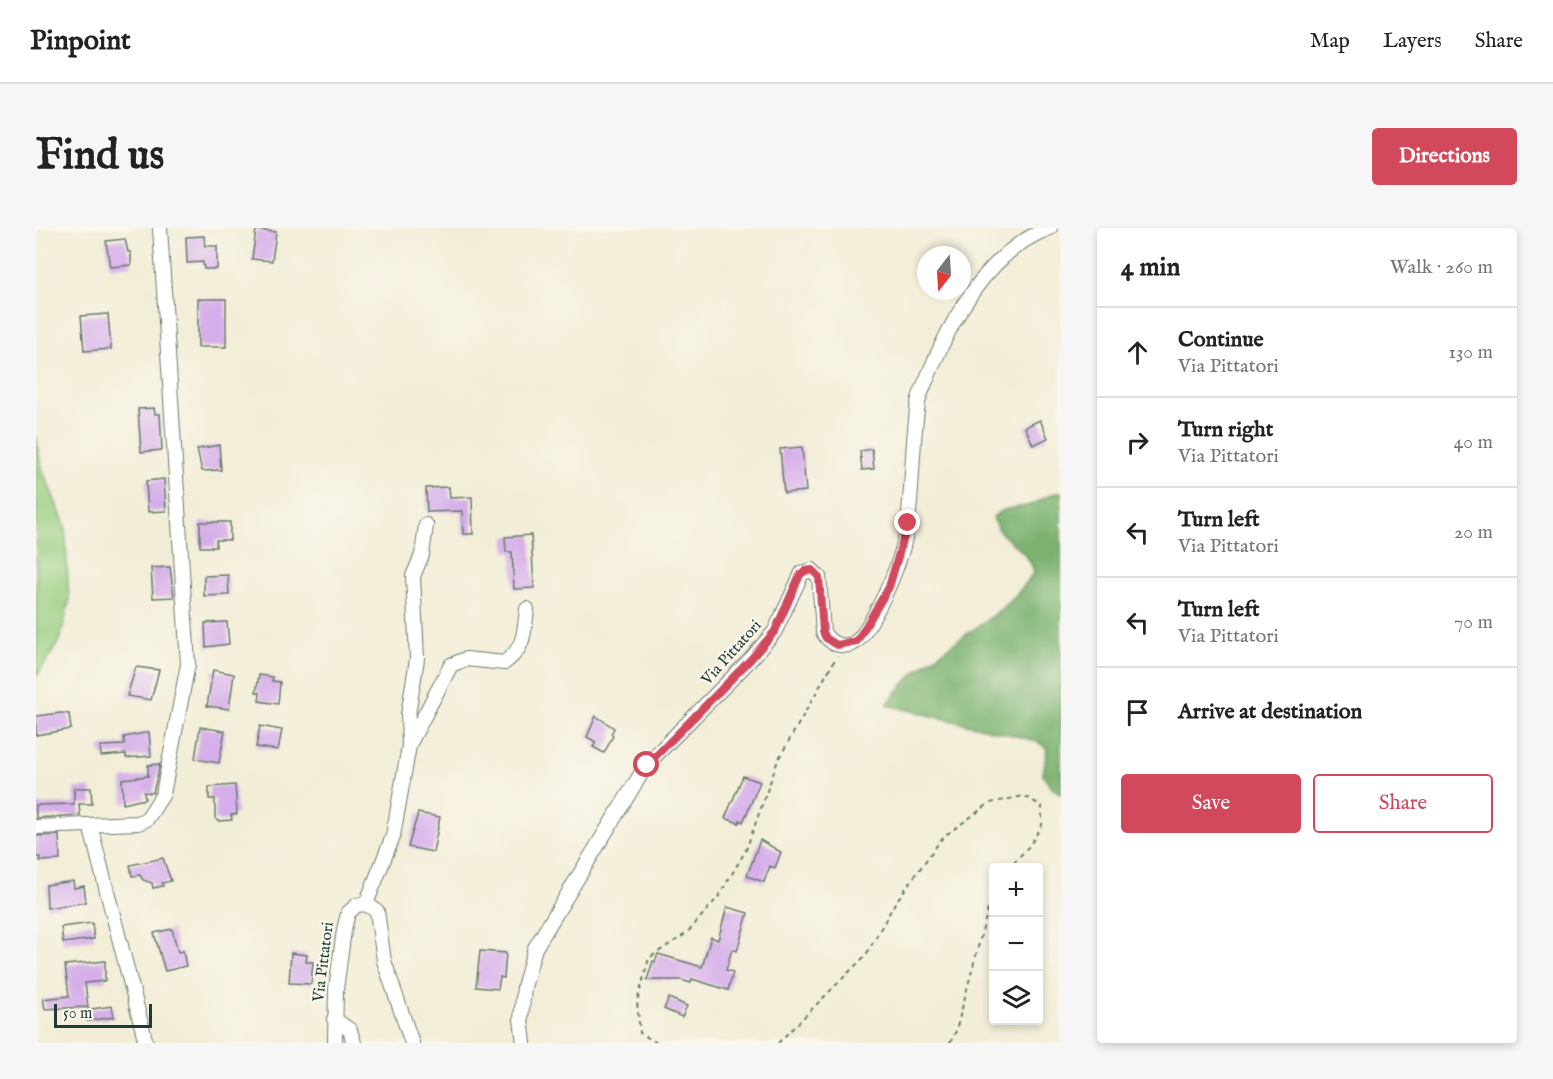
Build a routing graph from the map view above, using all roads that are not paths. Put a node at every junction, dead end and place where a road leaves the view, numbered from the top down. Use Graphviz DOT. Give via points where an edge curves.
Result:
graph roads {
  1 [pos="160,228"];
  2 [pos="1050,228"];
  3 [pos="426,525"];
  4 [pos="527,609"];
  5 [pos="409,744"];
  6 [pos="90,825"];
  7 [pos="36,827"];
  8 [pos="366,904"];
  9 [pos="334,1019"];
  10 [pos="146,1043"];
  11 [pos="335,1043"];
  12 [pos="354,1043"];
  13 [pos="412,1043"];
  14 [pos="524,1043"];
  1 -- 6 [label="street" via="188,664 163,794 155,809 138,823"];
  2 -- 14 [label="street, Via Pittatori" via="1028,236 1007,252 947,331 918,400 908,523 889,587 861,636 844,646 831,642 823,632 819,577 812,570 800,575 775,631 647,765 535,948 524,987"];
  3 -- 5 [label="street" via="422,555 412,576 417,659 408,715"];
  4 -- 5 [label="street" via="517,654 504,663 466,659 451,665"];
  5 -- 8 [label="street" via="393,836"];
  6 -- 7 [label="street"];
  6 -- 10 [label="street"];
  8 -- 9 [label="street, Via Pittatori" via="357,905 348,913"];
  8 -- 13 [label="street" via="376,911 384,960"];
  9 -- 11 [label="street, Via Pittatori"];
  9 -- 12 [label="street" via="350,1030"];
}
